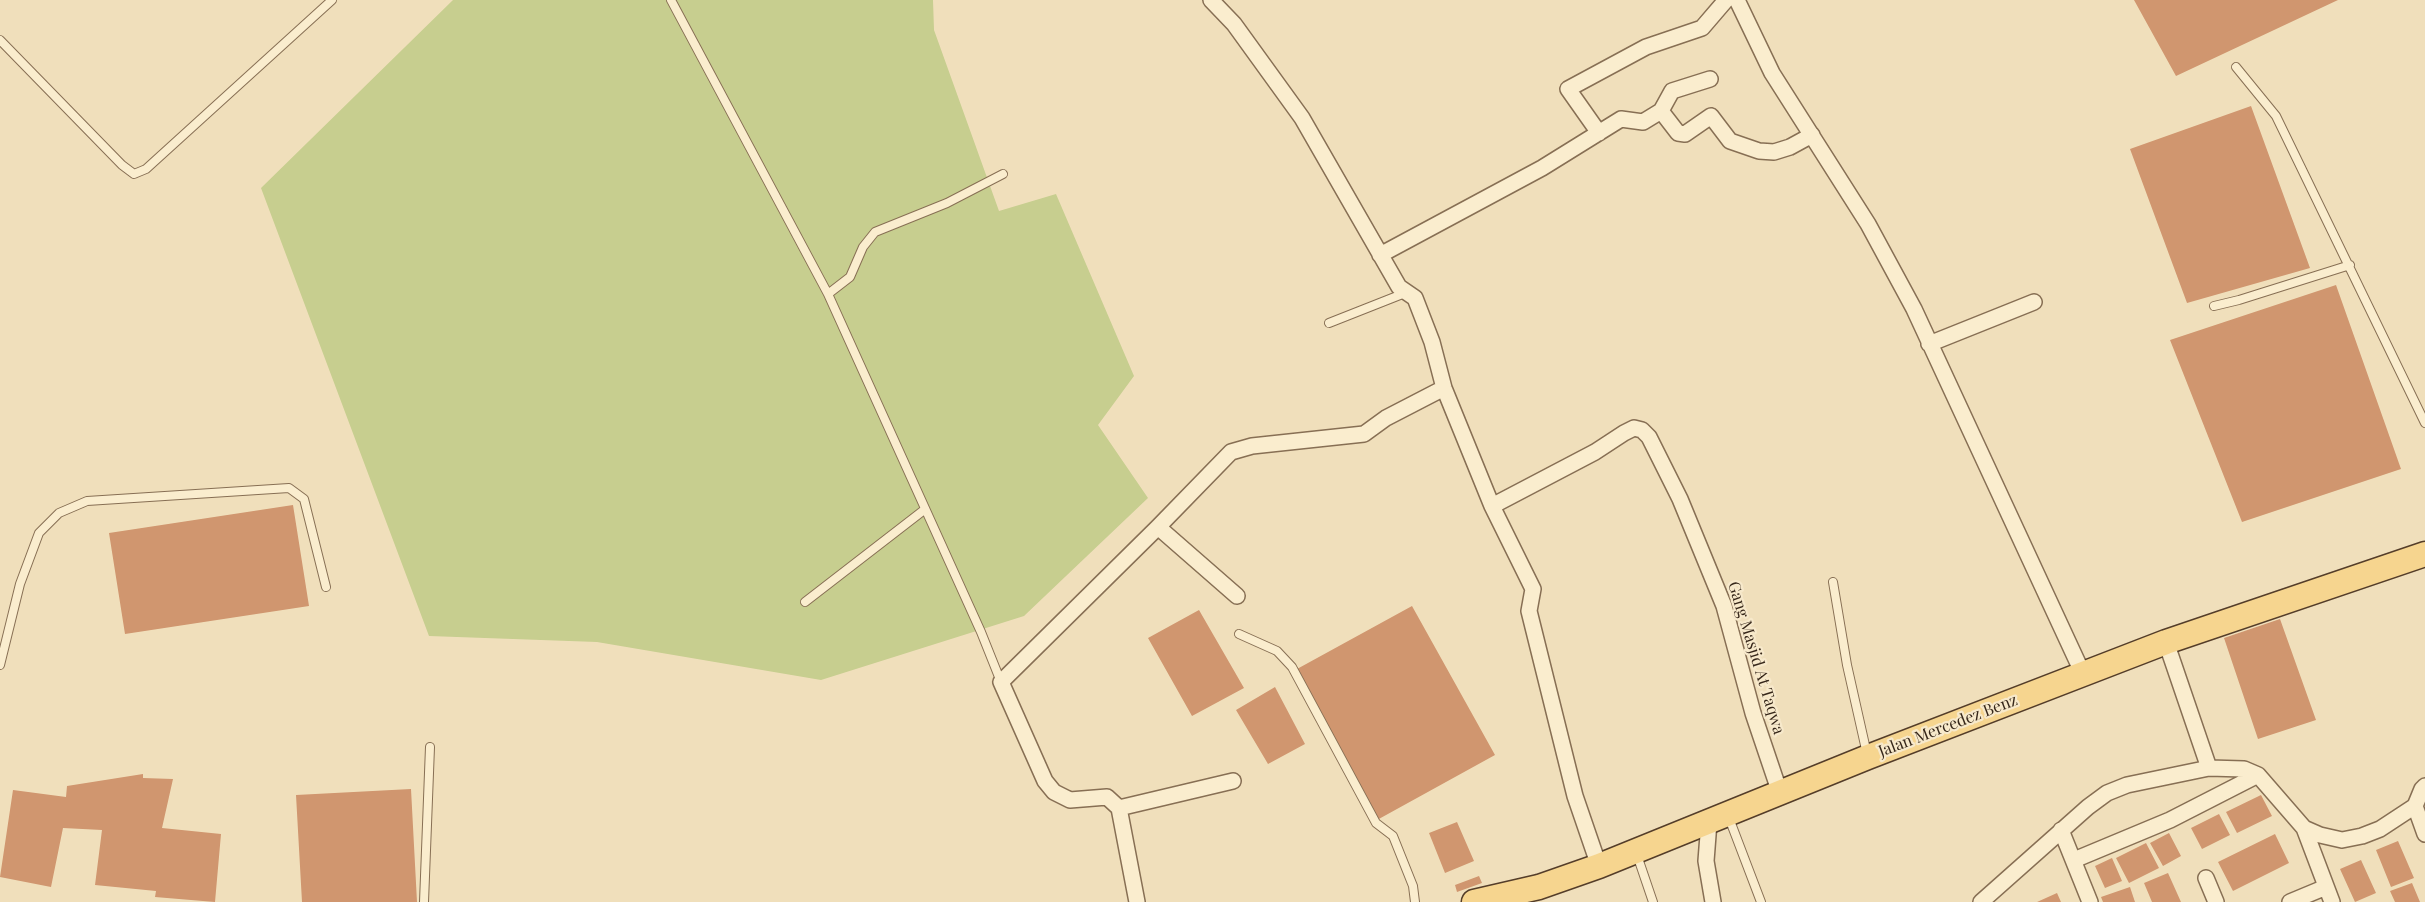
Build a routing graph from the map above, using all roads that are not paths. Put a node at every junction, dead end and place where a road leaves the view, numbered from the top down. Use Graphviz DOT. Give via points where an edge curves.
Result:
graph roads {
  1 [pos="332,0"];
  2 [pos="671,0"];
  3 [pos="1211,0"];
  4 [pos="1726,0"];
  5 [pos="1737,0"];
  6 [pos="0,40"];
  7 [pos="2236,67"];
  8 [pos="1710,79"];
  9 [pos="1661,111"];
  10 [pos="1599,133"];
  11 [pos="1812,135"];
  12 [pos="1003,174"];
  13 [pos="1380,255"];
  14 [pos="2350,265"];
  15 [pos="1408,292"];
  16 [pos="828,294"];
  17 [pos="2034,302"];
  18 [pos="2214,306"];
  19 [pos="1329,323"];
  20 [pos="1929,344"];
  21 [pos="1444,388"];
  22 [pos="2425,423"];
  23 [pos="1492,506"];
  24 [pos="924,510"];
  25 [pos="1158,528"];
  26 [pos="2425,554"];
  27 [pos="1833,582"];
  28 [pos="326,587"];
  29 [pos="1236,597"];
  30 [pos="805,602"];
  31 [pos="1239,634"];
  32 [pos="2166,642"];
  33 [pos="0,665"];
  34 [pos="2083,674"];
  35 [pos="1001,682"];
  36 [pos="430,747"];
  37 [pos="1868,757"];
  38 [pos="2209,768"];
  39 [pos="2258,776"];
  40 [pos="1233,781"];
  41 [pos="2425,786"];
  42 [pos="1780,793"];
  43 [pos="2415,806"];
  44 [pos="1119,808"];
  45 [pos="1718,818"];
  46 [pos="2304,828"];
  47 [pos="2061,830"];
  48 [pos="2425,834"];
  49 [pos="1636,852"];
  50 [pos="2074,860"];
  51 [pos="1599,866"];
  52 [pos="2206,878"];
  53 [pos="2326,887"];
  54 [pos="424,902"];
  55 [pos="1137,902"];
  56 [pos="1415,902"];
  57 [pos="1474,902"];
  58 [pos="1653,902"];
  59 [pos="1713,902"];
  60 [pos="1761,902"];
  61 [pos="1981,902"];
  62 [pos="2090,902"];
  63 [pos="2216,902"];
  64 [pos="2290,902"];
  65 [pos="2332,902"];
  1 -- 6 [label="lane" via="146,169 134,174"];
  2 -- 16 [label="lane"];
  3 -- 13 [label="street" via="1302,118"];
  4 -- 10 [label="street" via="1702,28 1646,47 1568,89"];
  5 -- 11 [label="street" via="1772,73"];
  7 -- 14 [label="lane" via="2276,116"];
  8 -- 9 [label="street" via="1672,91"];
  9 -- 10 [label="street" via="1643,122 1621,119"];
  9 -- 11 [label="street" via="1678,133 1685,134 1711,116 1730,141 1759,151 1774,152"];
  10 -- 13 [label="street"];
  11 -- 20 [label="street" via="1868,224"];
  12 -- 16 [label="lane" via="875,232 863,247 850,277"];
  13 -- 15 [label="street" via="1401,289"];
  14 -- 18 [label="lane"];
  14 -- 22 [label="lane"];
  15 -- 19 [label="lane"];
  15 -- 21 [label="street" via="1415,298 1432,342"];
  16 -- 24 [label="lane"];
  17 -- 20 [label="street"];
  20 -- 34 [label="street"];
  21 -- 23 [label="street"];
  21 -- 25 [label="street" via="1364,434 1231,452"];
  23 -- 42 [label="street, Gang Masjid At Taqwa" via="1634,428 1642,430 1680,499 1724,606"];
  23 -- 51 [label="street" via="1533,589 1529,611 1575,796"];
  24 -- 30 [label="lane"];
  24 -- 35 [label="lane"];
  25 -- 29 [label="street"];
  25 -- 35 [label="street"];
  26 -- 32 [label="main road, Jalan Mercedez Benz"];
  27 -- 37 [label="lane"];
  28 -- 33 [label="lane" via="304,499 289,488 87,501 59,513 39,533 20,584"];
  31 -- 56 [label="lane" via="1277,651 1292,667 1376,823 1393,836 1413,886"];
  32 -- 34 [label="main road, Jalan Mercedez Benz"];
  32 -- 38 [label="street"];
  34 -- 37 [label="main road, Jalan Mercedez Benz"];
  35 -- 44 [label="street" via="1044,780 1054,792 1070,800 1107,797"];
  36 -- 54 [label="lane"];
  37 -- 42 [label="main road, Jalan Mercedez Benz"];
  38 -- 39 [label="street" via="2238,768"];
  38 -- 47 [label="street" via="2127,785 2107,793"];
  39 -- 46 [label="street"];
  39 -- 50 [label="street" via="2170,820"];
  40 -- 44 [label="street"];
  41 -- 43 [label="street"];
  42 -- 45 [label="main road, Jalan Mercedez Benz"];
  43 -- 46 [label="street" via="2380,829 2342,840"];
  43 -- 48 [label="street"];
  44 -- 55 [label="street"];
  45 -- 49 [label="main road, Jalan Mercedez Benz"];
  45 -- 59 [label="street" via="1706,861"];
  45 -- 60 [label="lane"];
  46 -- 53 [label="street"];
  47 -- 50 [label="street"];
  47 -- 61 [label="street"];
  49 -- 51 [label="main road, Jalan Mercedez Benz"];
  49 -- 58 [label="lane"];
  50 -- 62 [label="street"];
  51 -- 57 [label="main road, Jalan Mercedez Benz" via="1539,887"];
  52 -- 63 [label="street"];
  53 -- 64 [label="street"];
  53 -- 65 [label="street"];
}
